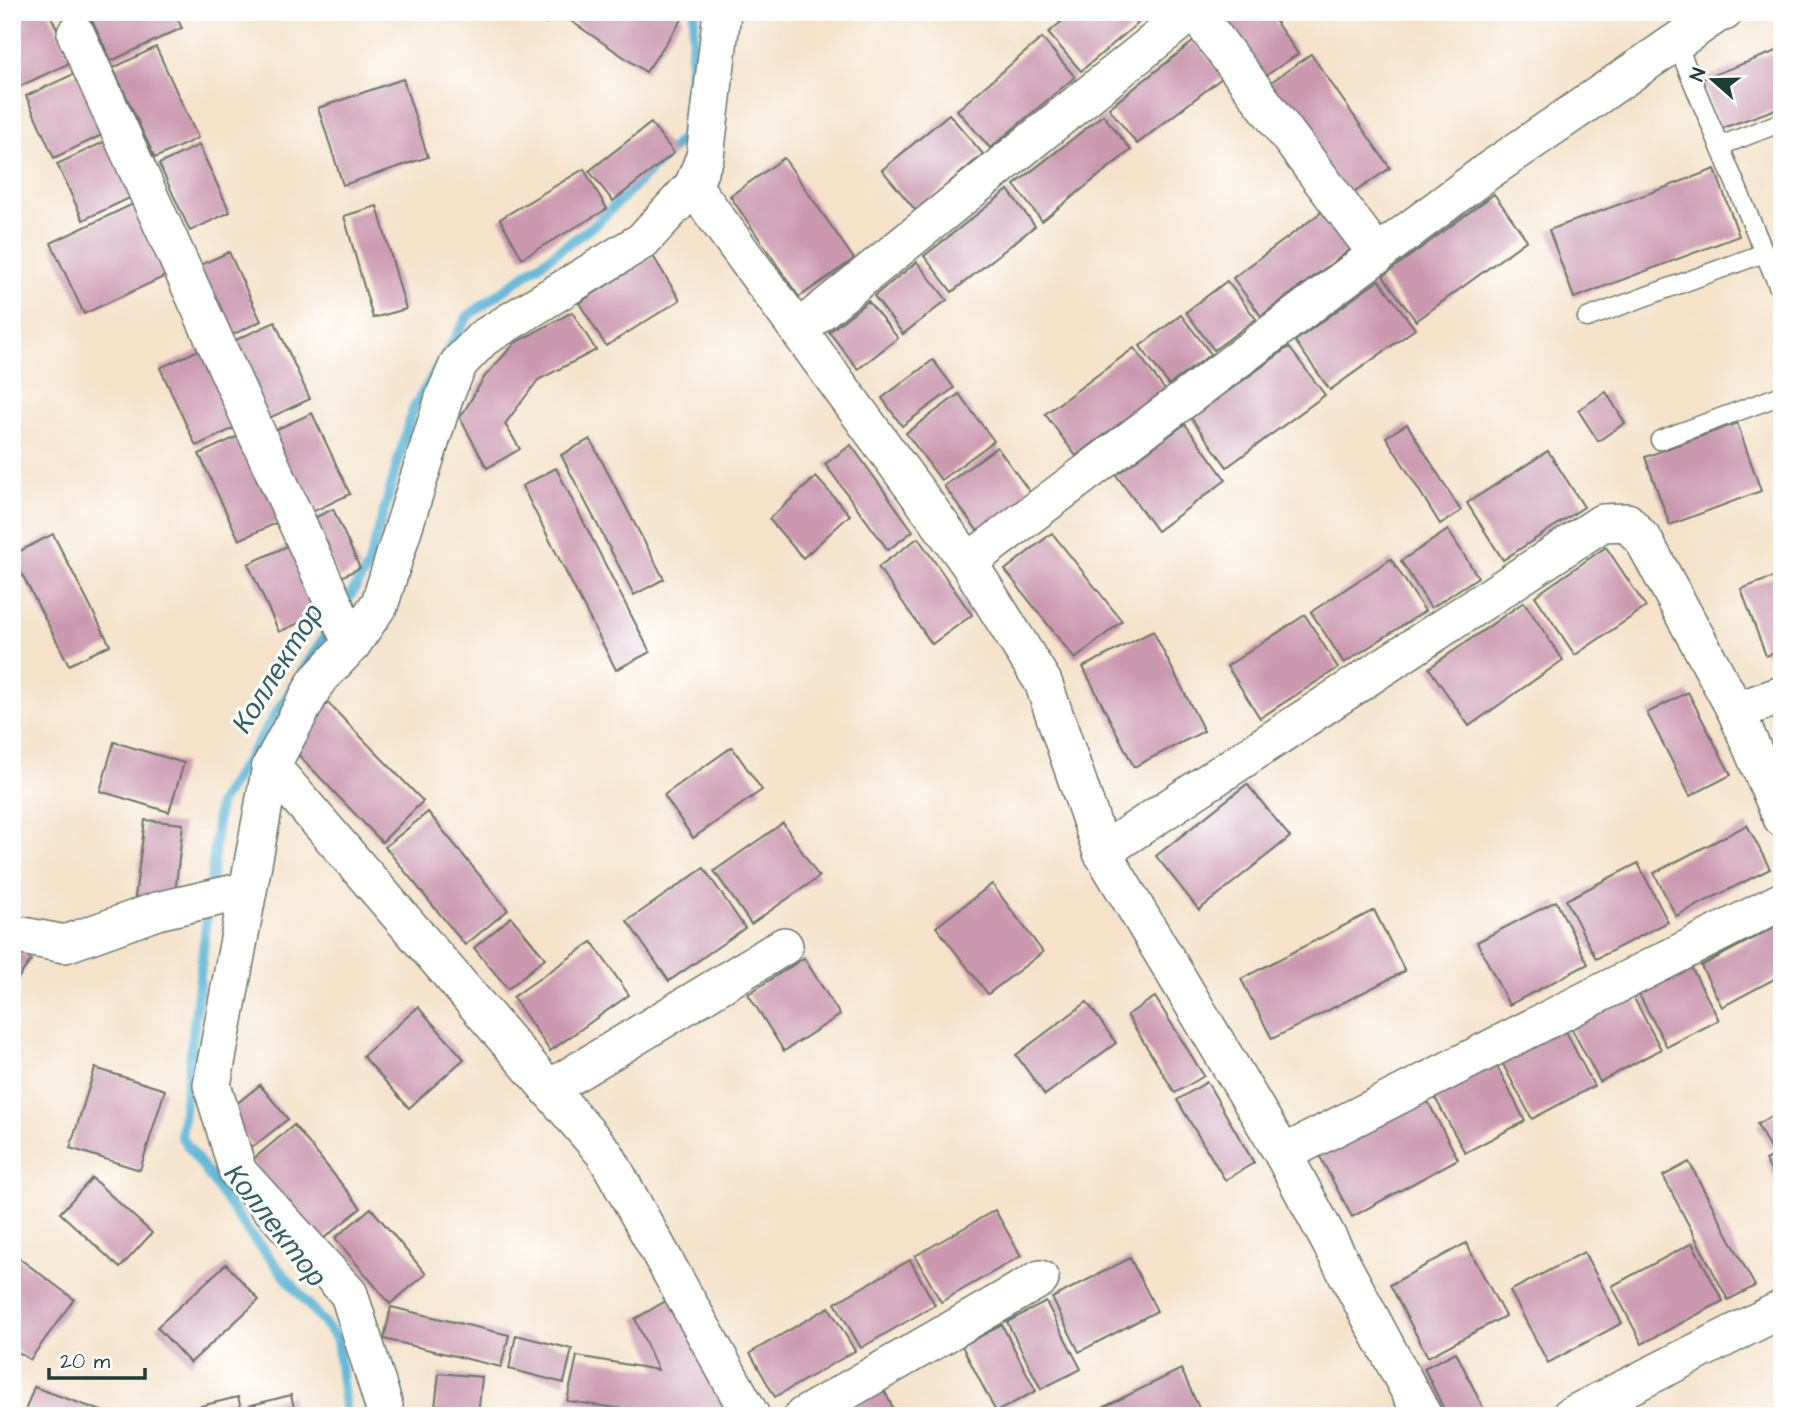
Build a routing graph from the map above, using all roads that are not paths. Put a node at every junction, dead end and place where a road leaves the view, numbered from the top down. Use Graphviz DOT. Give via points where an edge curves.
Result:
graph roads {
  1 [pos="722,12"];
  2 [pos="1193,12"];
  3 [pos="1724,12"];
  4 [pos="76,34"];
  5 [pos="1676,42"];
  6 [pos="1782,122"];
  7 [pos="1720,146"];
  8 [pos="693,186"];
  9 [pos="1765,253"];
  10 [pos="1378,255"];
  11 [pos="1782,295"];
  12 [pos="1587,318"];
  13 [pos="799,329"];
  14 [pos="1782,395"];
  15 [pos="1660,440"];
  16 [pos="968,562"];
  17 [pos="352,645"];
  18 [pos="1782,695"];
  19 [pos="1736,711"];
  20 [pos="271,766"];
  21 [pos="1782,818"];
  22 [pos="1102,852"];
  23 [pos="248,890"];
  24 [pos="1782,901"];
  25 [pos="12,934"];
  26 [pos="784,946"];
  27 [pos="549,1089"];
  28 [pos="1283,1154"];
  29 [pos="1040,1279"];
  30 [pos="1782,1309"];
  31 [pos="384,1416"];
  32 [pos="751,1416"];
  33 [pos="803,1416"];
  34 [pos="1423,1416"];
  35 [pos="1570,1416"];
  1 -- 8 [label="street" via="705,157"];
  2 -- 10 [label="street"];
  2 -- 13 [label="street"];
  3 -- 5 [label="street"];
  4 -- 17 [label="street"];
  5 -- 7 [label="lane"];
  5 -- 10 [label="street" via="1488,171"];
  6 -- 7 [label="lane"];
  7 -- 9 [label="lane"];
  8 -- 13 [label="street"];
  8 -- 17 [label="street" via="642,241 483,338 459,363 380,603"];
  9 -- 11 [label="lane"];
  9 -- 12 [label="lane"];
  10 -- 16 [label="street"];
  13 -- 16 [label="street"];
  14 -- 15 [label="lane"];
  16 -- 22 [label="street" via="1043,682"];
  17 -- 20 [label="street" via="316,682"];
  18 -- 19 [label="street"];
  19 -- 21 [label="street"];
  19 -- 22 [label="street" via="1644,541 1627,522 1602,523"];
  20 -- 23 [label="street"];
  20 -- 27 [label="street"];
  22 -- 28 [label="street"];
  23 -- 25 [label="street" via="157,911 65,944"];
  23 -- 31 [label="street" via="212,1085 238,1172 349,1294"];
  24 -- 28 [label="street"];
  26 -- 27 [label="street"];
  27 -- 32 [label="street" via="605,1154"];
  28 -- 34 [label="street"];
  29 -- 33 [label="street"];
  30 -- 35 [label="street"];
}
